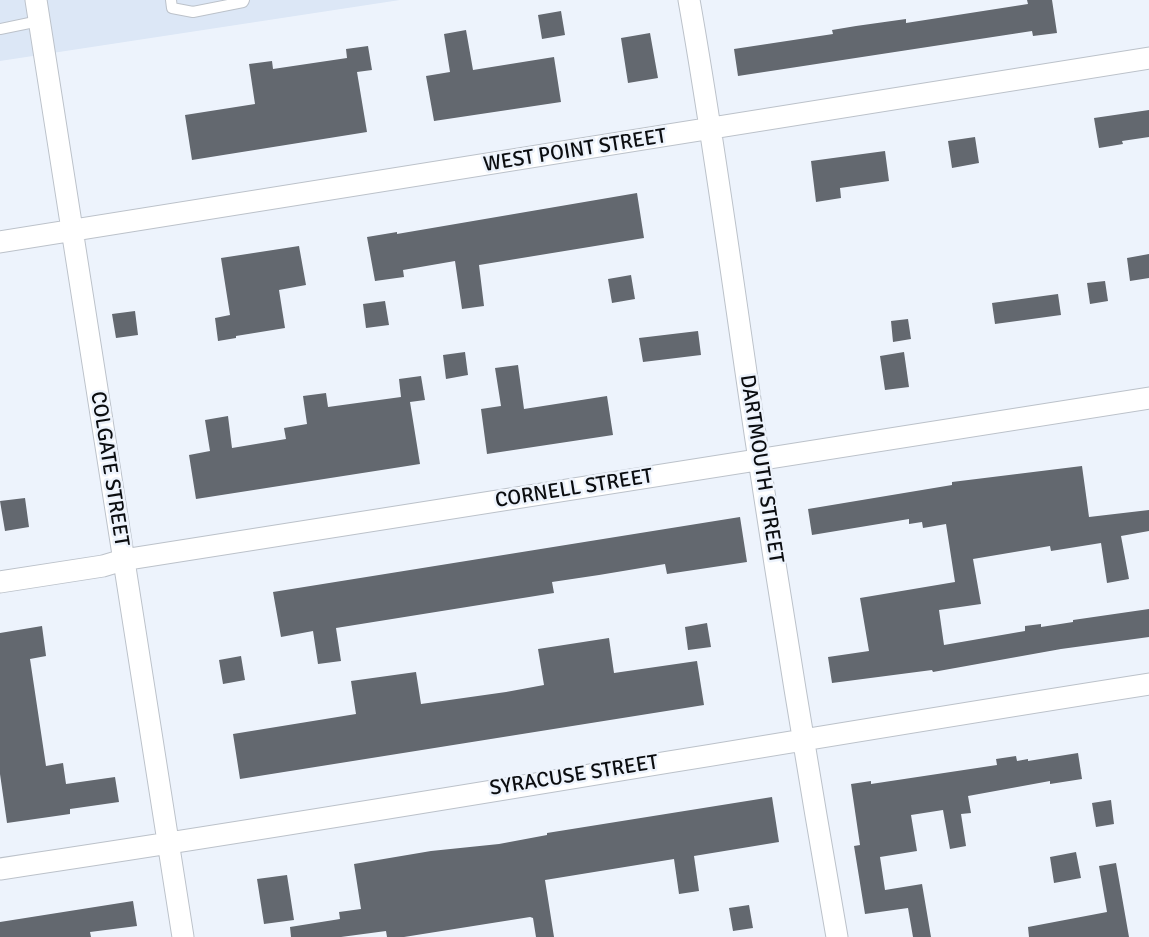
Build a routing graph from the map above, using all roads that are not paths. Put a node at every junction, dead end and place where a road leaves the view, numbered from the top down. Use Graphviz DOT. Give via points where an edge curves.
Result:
graph roads {
  1 [pos="36,0"];
  2 [pos="244,0"];
  3 [pos="689,0"];
  4 [pos="172,4"];
  5 [pos="39,22"];
  6 [pos="0,29"];
  7 [pos="1149,58"];
  8 [pos="711,128"];
  9 [pos="72,230"];
  10 [pos="0,242"];
  11 [pos="1149,398"];
  12 [pos="759,459"];
  13 [pos="123,560"];
  14 [pos="0,582"];
  15 [pos="1149,684"];
  16 [pos="803,738"];
  17 [pos="168,844"];
  18 [pos="0,870"];
  19 [pos="183,937"];
  20 [pos="837,937"];
  1 -- 5 [label="street, COLGATE STREET"];
  2 -- 4 [label="lane" via="193,12"];
  3 -- 8 [label="street, DARTMOUTH STREET"];
  5 -- 6 [label="lane"];
  5 -- 9 [label="street, COLGATE STREET"];
  7 -- 8 [label="street, WEST POINT STREET"];
  8 -- 9 [label="street, WEST POINT STREET"];
  8 -- 12 [label="street, DARTMOUTH STREET"];
  9 -- 10 [label="street, WEST POINT STREET"];
  9 -- 13 [label="street, COLGATE STREET"];
  11 -- 12 [label="street, CORNELL STREET"];
  12 -- 13 [label="street, CORNELL STREET"];
  12 -- 16 [label="street, DARTMOUTH STREET"];
  13 -- 14 [label="street, CORNELL STREET"];
  13 -- 17 [label="street, COLGATE STREET"];
  15 -- 16 [label="street, SYRACUSE STREET"];
  16 -- 17 [label="street, SYRACUSE STREET"];
  16 -- 20 [label="street, DARTMOUTH STREET"];
  17 -- 18 [label="street, SYRACUSE STREET"];
  17 -- 19 [label="street, COLGATE STREET"];
}
